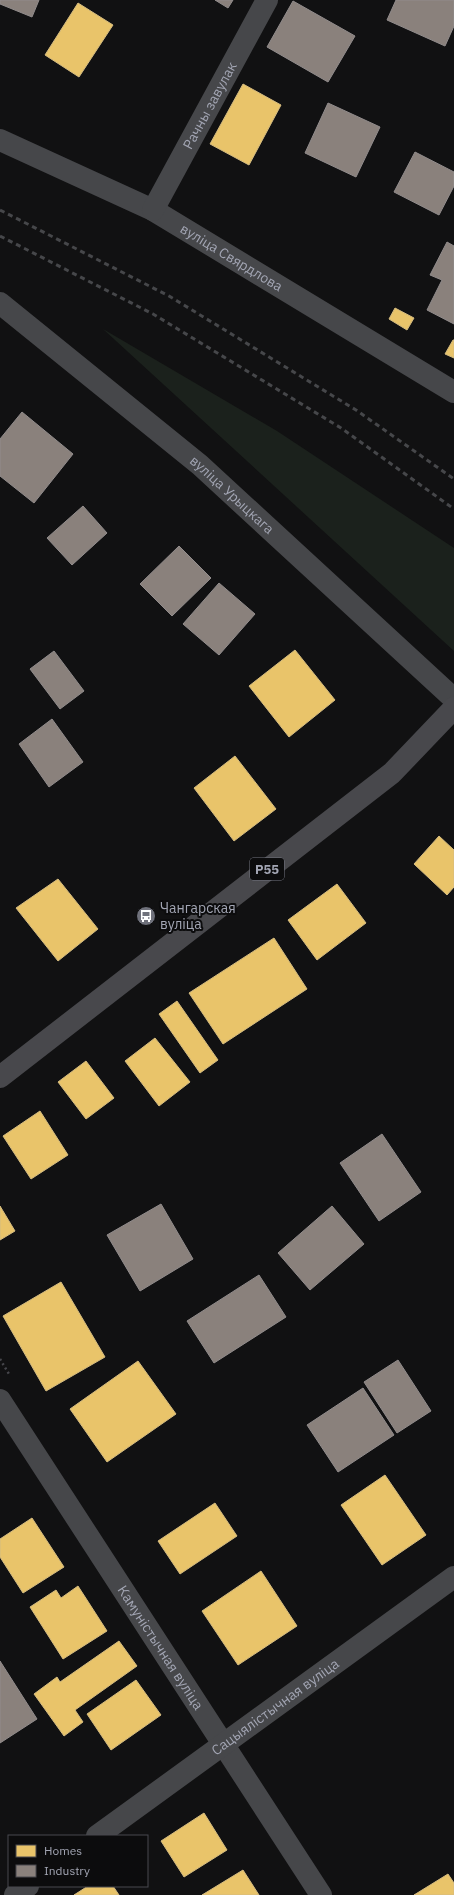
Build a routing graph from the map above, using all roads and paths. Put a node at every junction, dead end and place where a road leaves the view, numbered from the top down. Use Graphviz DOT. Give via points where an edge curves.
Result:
graph roads {
  1 [pos="267,0"];
  2 [pos="0,140"];
  3 [pos="153,210"];
  4 [pos="0,302"];
  5 [pos="454,392"];
  6 [pos="454,699"];
  7 [pos="454,708"];
  8 [pos="0,1077"];
  9 [pos="0,1400"];
  10 [pos="454,1577"];
  11 [pos="223,1745"];
  12 [pos="98,1835"];
  13 [pos="27,1887"];
  14 [pos="15,1895"];
  15 [pos="322,1895"];
  1 -- 3 [label="street, Рачны завулак"];
  2 -- 3 [label="street, вуліца Свярдлова"];
  3 -- 5 [label="street, вуліца Свярдлова"];
  4 -- 6 [label="street, вуліца Урыцкага" via="200,465"];
  7 -- 8 [label="main road, Р55" via="392,772"];
  9 -- 11 [label="street, Камуністычная вуліца"];
  10 -- 11 [label="street, Сацыялістычная вуліца"];
  11 -- 12 [label="street, Сацыялістычная вуліца"];
  11 -- 15 [label="street, Камуністычная вуліца"];
  13 -- 14 [label="street"];
}
